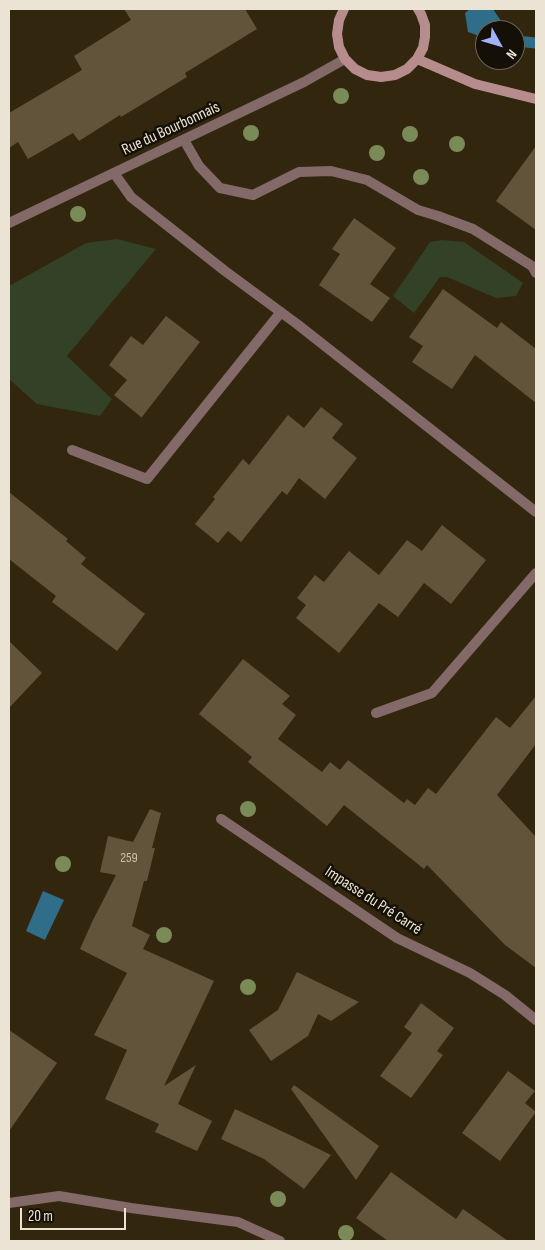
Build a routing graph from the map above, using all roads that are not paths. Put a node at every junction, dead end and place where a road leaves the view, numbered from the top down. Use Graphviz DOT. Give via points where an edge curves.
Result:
graph roads {
  1 [pos="344,9"];
  2 [pos="418,9"];
  3 [pos="345,59"];
  4 [pos="417,59"];
  5 [pos="536,99"];
  6 [pos="184,140"];
  7 [pos="114,172"];
  8 [pos="9,224"];
  9 [pos="536,273"];
  10 [pos="281,312"];
  11 [pos="72,450"];
  12 [pos="536,512"];
  13 [pos="536,573"];
  14 [pos="376,713"];
  15 [pos="221,819"];
  16 [pos="536,1020"];
  17 [pos="9,1203"];
  18 [pos="280,1241"];
  1 -- 3 [label="street" via="337,34"];
  2 -- 4 [label="street" via="425,25 425,37"];
  3 -- 4 [label="street" via="355,69 381,77 395,75"];
  3 -- 6 [label="street, Rue du Bourbonnais"];
  4 -- 5 [label="street" via="475,84"];
  6 -- 7 [label="street, Rue du Bourbonnais"];
  6 -- 9 [label="street" via="199,166 220,188 253,195 299,172 331,171 367,180 418,210 473,229 532,266"];
  7 -- 8 [label="street, Rue du Bourbonnais"];
  7 -- 10 [label="street" via="131,197"];
  10 -- 11 [label="street" via="147,479"];
  10 -- 12 [label="street"];
  13 -- 14 [label="street" via="432,693"];
  15 -- 16 [label="street, Impasse du Pré Carré" via="397,938 470,973"];
  17 -- 18 [label="street" via="59,1196 238,1222"];
}
